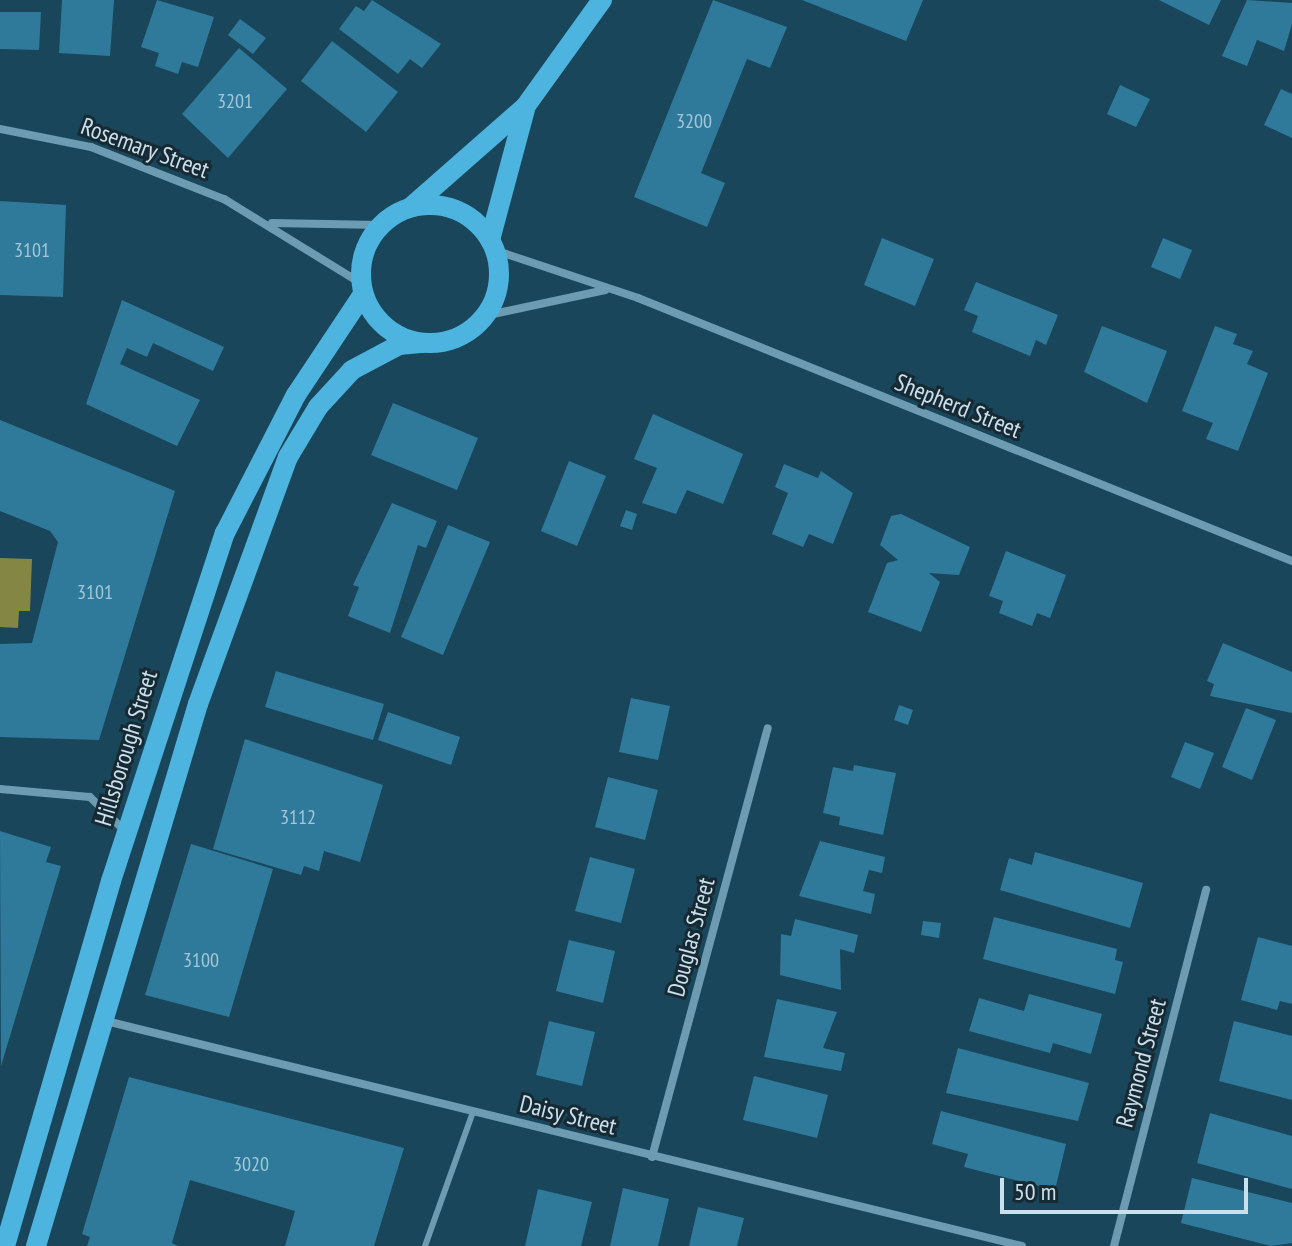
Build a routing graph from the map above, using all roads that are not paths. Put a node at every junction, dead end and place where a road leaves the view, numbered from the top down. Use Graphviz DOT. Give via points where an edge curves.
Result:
graph roads {
  1 [pos="602,0"];
  2 [pos="525,107"];
  3 [pos="0,129"];
  4 [pos="411,207"];
  5 [pos="271,223"];
  6 [pos="380,225"];
  7 [pos="492,245"];
  8 [pos="362,289"];
  9 [pos="608,289"];
  10 [pos="484,316"];
  11 [pos="423,343"];
  12 [pos="1292,561"];
  13 [pos="768,728"];
  14 [pos="0,789"];
  15 [pos="126,833"];
  16 [pos="1206,890"];
  17 [pos="106,1021"];
  18 [pos="473,1112"];
  19 [pos="652,1157"];
  20 [pos="5,1246"];
  21 [pos="36,1246"];
  22 [pos="425,1246"];
  23 [pos="1022,1246"];
  24 [pos="1114,1246"];
  1 -- 2 [label="main road"];
  2 -- 4 [label="main road"];
  2 -- 7 [label="main road"];
  3 -- 5 [label="street, Rosemary Street" via="135,162"];
  4 -- 6 [label="main road"];
  4 -- 7 [label="main road" via="462,213"];
  5 -- 6 [label="street, Rosemary Street"];
  5 -- 8 [label="street, Rosemary Street"];
  6 -- 8 [label="main road" via="361,263"];
  7 -- 9 [label="street, Shepherd Street"];
  7 -- 10 [label="main road" via="498,283"];
  8 -- 11 [label="main road" via="386,327"];
  8 -- 15 [label="main road, Hillsborough Street" via="296,395 228,526"];
  9 -- 10 [label="street"];
  9 -- 12 [label="street, Shepherd Street"];
  10 -- 11 [label="main road" via="456,338"];
  11 -- 17 [label="main road" via="399,345 352,370 318,407 288,457 198,704"];
  13 -- 19 [label="street, Douglas Street"];
  14 -- 15 [label="street" via="90,797"];
  15 -- 20 [label="main road, Hillsborough Street"];
  16 -- 24 [label="street, Raymond Street"];
  17 -- 18 [label="street, Daisy Street"];
  17 -- 21 [label="main road"];
  18 -- 19 [label="street, Daisy Street"];
  18 -- 22 [label="lane"];
  19 -- 23 [label="street, Daisy Street"];
}
